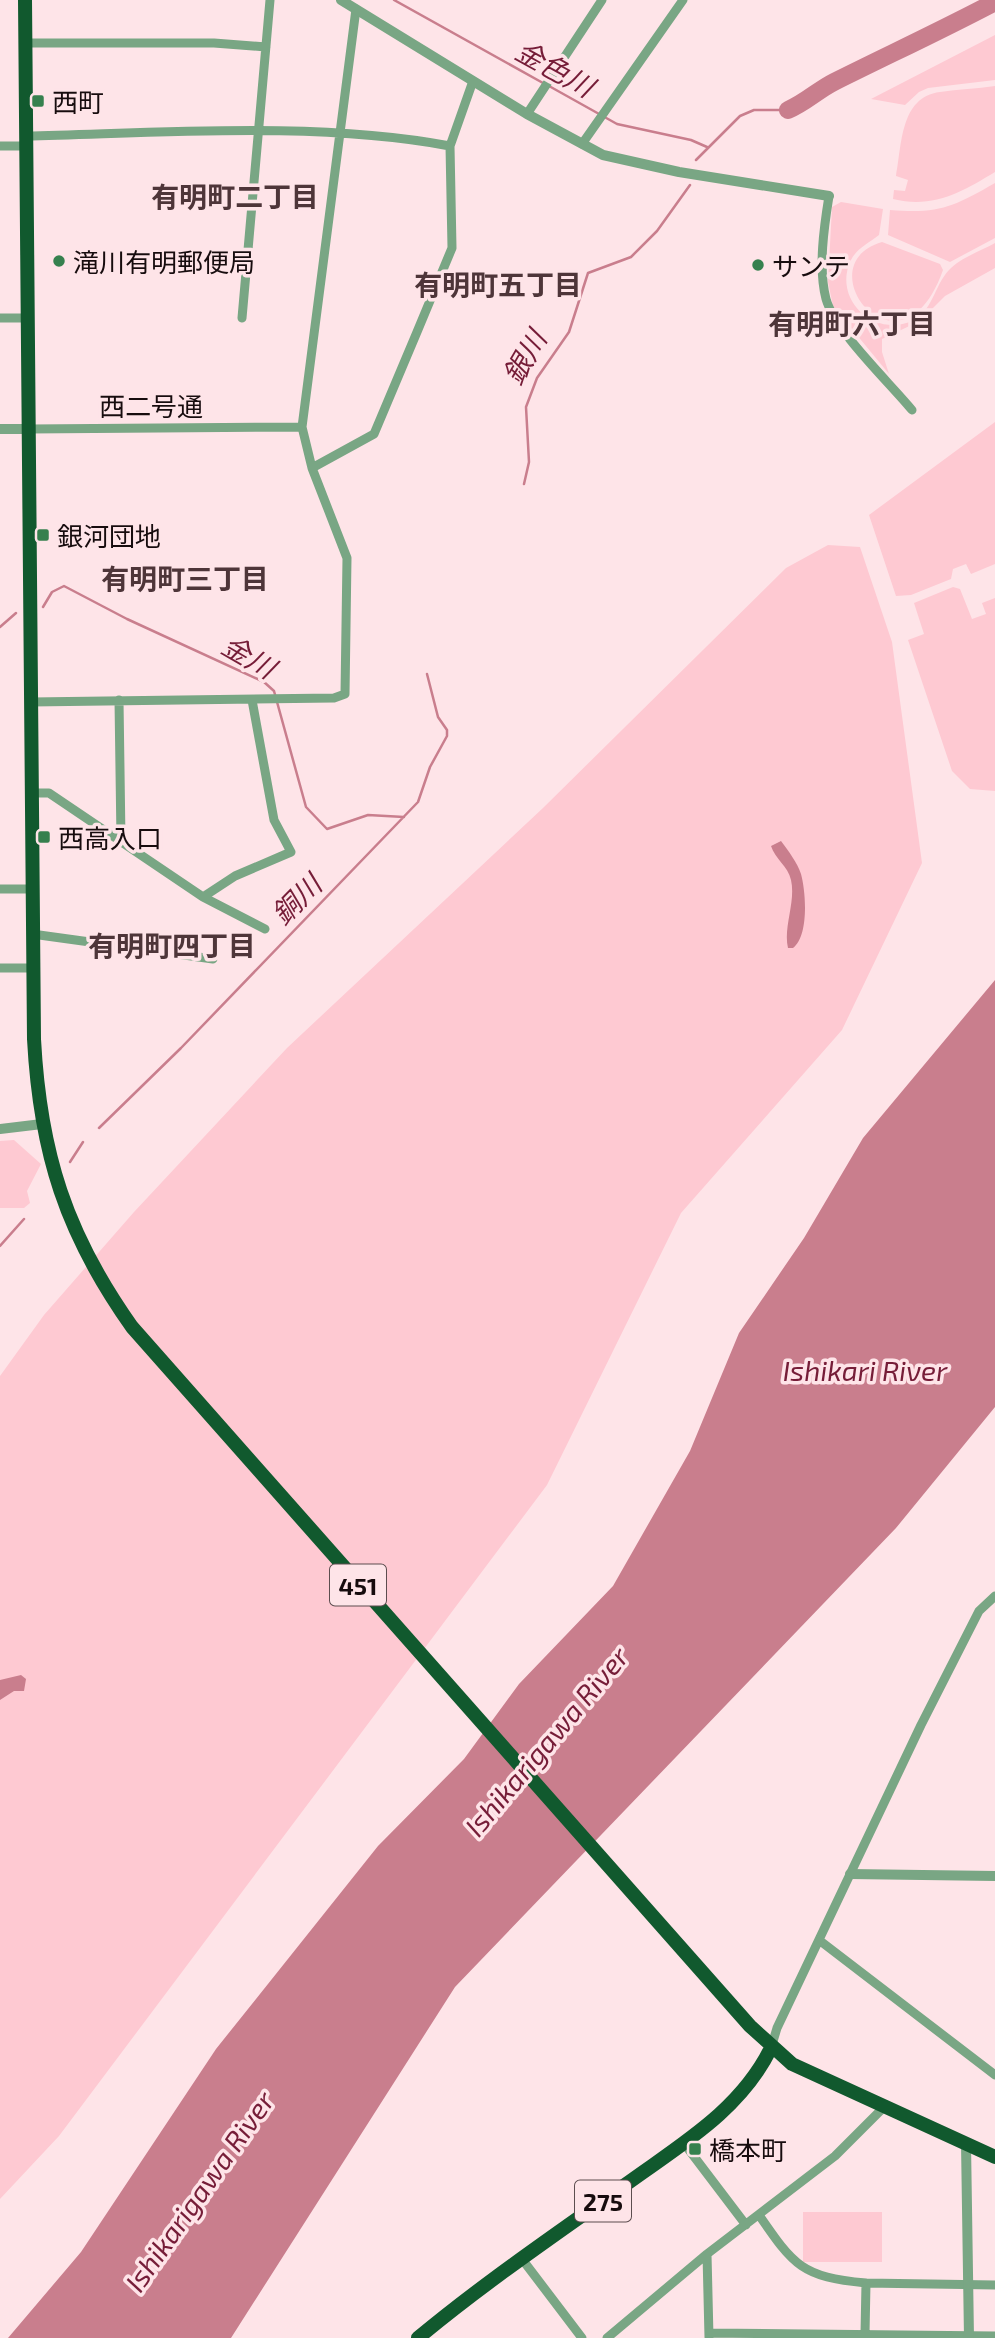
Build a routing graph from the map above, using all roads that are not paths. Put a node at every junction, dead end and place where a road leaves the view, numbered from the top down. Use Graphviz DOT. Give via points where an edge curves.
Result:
graph roads {
  1 [pos="25,0"];
  2 [pos="270,0"];
  3 [pos="341,0"];
  4 [pos="602,0"];
  5 [pos="683,0"];
  6 [pos="356,9"];
  7 [pos="26,43"];
  8 [pos="266,47"];
  9 [pos="473,81"];
  10 [pos="527,114"];
  11 [pos="260,132"];
  12 [pos="338,135"];
  13 [pos="26,141"];
  14 [pos="582,144"];
  15 [pos="450,145"];
  16 [pos="0,146"];
  17 [pos="829,196"];
  18 [pos="0,318"];
  19 [pos="28,318"];
  20 [pos="242,318"];
  21 [pos="912,410"];
  22 [pos="302,427"];
  23 [pos="0,429"];
  24 [pos="29,429"];
  25 [pos="312,468"];
  26 [pos="119,700"];
  27 [pos="252,700"];
  28 [pos="31,702"];
  29 [pos="31,793"];
  30 [pos="121,840"];
  31 [pos="0,889"];
  32 [pos="32,889"];
  33 [pos="203,897"];
  34 [pos="265,929"];
  35 [pos="33,934"];
  36 [pos="213,959"];
  37 [pos="0,968"];
  38 [pos="33,968"];
  39 [pos="42,1124"];
  40 [pos="0,1129"];
  41 [pos="995,1596"];
  42 [pos="850,1874"];
  43 [pos="995,1876"];
  44 [pos="818,1940"];
  45 [pos="771,2048"];
  46 [pos="995,2075"];
  47 [pos="886,2105"];
  48 [pos="683,2143"];
  49 [pos="967,2143"];
  50 [pos="995,2157"];
  51 [pos="759,2215"];
  52 [pos="746,2225"];
  53 [pos="707,2255"];
  54 [pos="522,2259"];
  55 [pos="866,2283"];
  56 [pos="967,2285"];
  57 [pos="995,2285"];
  58 [pos="865,2334"];
  59 [pos="709,2335"];
  60 [pos="995,2336"];
  61 [pos="421,2337"];
  62 [pos="968,2337"];
  63 [pos="582,2338"];
  64 [pos="607,2338"];
  1 -- 7 [label="highway, 451"];
  2 -- 8 [label="street"];
  3 -- 6 [label="street"];
  4 -- 10 [label="street"];
  5 -- 14 [label="street"];
  6 -- 9 [label="street"];
  6 -- 12 [label="street"];
  7 -- 8 [label="street"];
  7 -- 13 [label="highway, 451"];
  8 -- 11 [label="street"];
  9 -- 10 [label="street"];
  9 -- 15 [label="street"];
  10 -- 14 [label="street"];
  11 -- 12 [label="street"];
  11 -- 13 [label="street"];
  11 -- 20 [label="street"];
  12 -- 15 [label="street"];
  12 -- 22 [label="street"];
  13 -- 16 [label="street"];
  13 -- 19 [label="highway, 451"];
  14 -- 17 [label="street" via="616,160"];
  15 -- 25 [label="street" via="452,248 387,405 367,441"];
  17 -- 21 [label="street" via="823,282 829,307"];
  18 -- 19 [label="street"];
  19 -- 24 [label="highway, 451"];
  22 -- 24 [label="street, 西二号通"];
  22 -- 25 [label="street"];
  23 -- 24 [label="street, 西二号通"];
  24 -- 28 [label="highway, 451"];
  25 -- 27 [label="street" via="347,558 347,689 334,698"];
  26 -- 27 [label="street"];
  26 -- 28 [label="street"];
  26 -- 30 [label="street"];
  27 -- 33 [label="street" via="274,820 290,852 235,876"];
  28 -- 29 [label="highway, 451"];
  29 -- 30 [label="street" via="50,793"];
  29 -- 32 [label="highway, 451"];
  30 -- 33 [label="street"];
  31 -- 32 [label="street"];
  32 -- 35 [label="highway, 451"];
  33 -- 34 [label="street"];
  35 -- 36 [label="street"];
  35 -- 38 [label="highway, 451"];
  37 -- 38 [label="street"];
  38 -- 39 [label="highway, 451" via="34,1053"];
  39 -- 40 [label="street"];
  39 -- 45 [label="highway, 451" via="53,1173 78,1237 111,1298 139,1337"];
  41 -- 42 [label="street" via="979,1611"];
  42 -- 43 [label="street"];
  42 -- 44 [label="street"];
  44 -- 45 [label="street"];
  44 -- 46 [label="street"];
  45 -- 47 [label="highway" via="792,2064"];
  45 -- 48 [label="highway, 275" via="760,2071 723,2114"];
  47 -- 49 [label="highway"];
  47 -- 51 [label="street" via="835,2156"];
  48 -- 52 [label="street"];
  48 -- 54 [label="highway, 275"];
  49 -- 50 [label="highway"];
  49 -- 56 [label="street"];
  51 -- 52 [label="street"];
  51 -- 55 [label="street" via="803,2270"];
  52 -- 53 [label="street"];
  53 -- 59 [label="street"];
  53 -- 64 [label="street"];
  54 -- 61 [label="highway, 275"];
  54 -- 63 [label="street"];
  55 -- 56 [label="street"];
  55 -- 58 [label="street"];
  56 -- 57 [label="street"];
  56 -- 62 [label="street"];
  58 -- 59 [label="street"];
  58 -- 62 [label="street"];
  60 -- 62 [label="street"];
}
